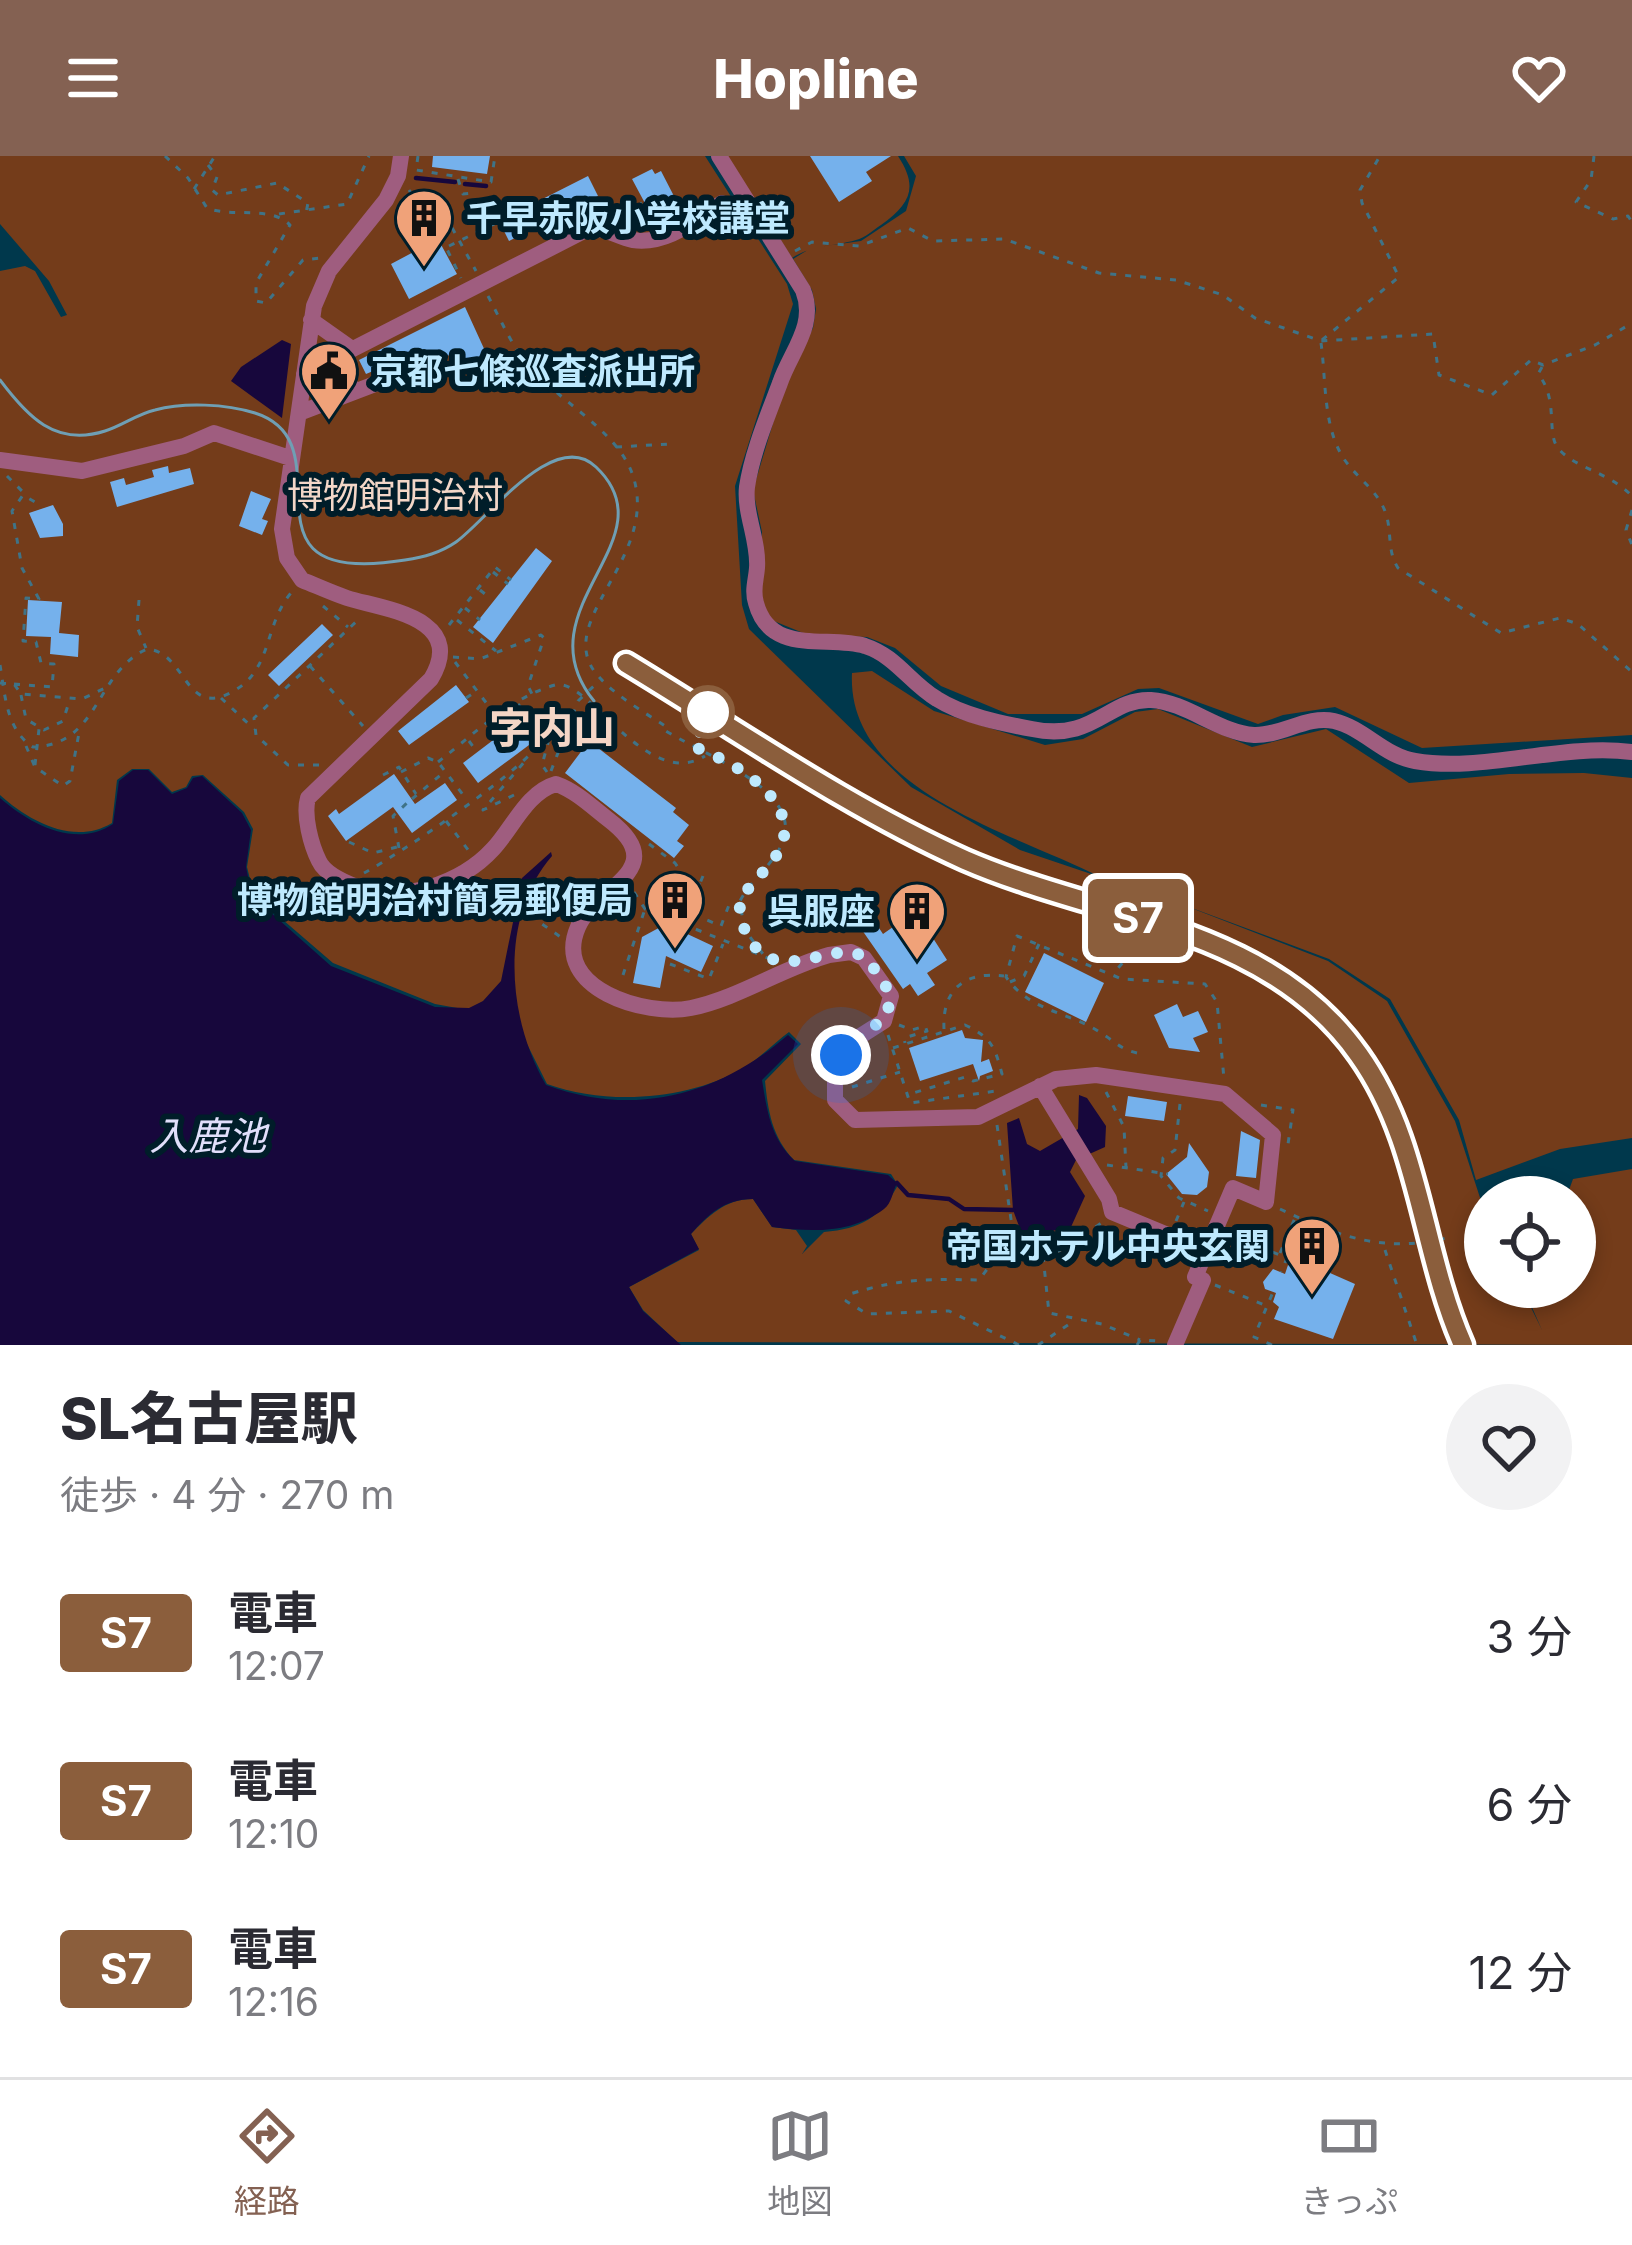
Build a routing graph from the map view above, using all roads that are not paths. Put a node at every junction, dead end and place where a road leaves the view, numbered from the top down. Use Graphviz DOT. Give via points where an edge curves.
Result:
graph roads {
  1 [pos="401,156"];
  2 [pos="719,156"];
  3 [pos="722,203"];
  4 [pos="311,320"];
  5 [pos="344,353"];
  6 [pos="304,374"];
  7 [pos="396,376"];
  8 [pos="354,392"];
  9 [pos="299,412"];
  10 [pos="291,452"];
  11 [pos="0,463"];
  12 [pos="1632,752"];
  13 [pos="624,890"];
  14 [pos="610,912"];
  15 [pos="1040,1086"];
  16 [pos="1206,1251"];
  17 [pos="1173,1345"];
  1 -- 4 [label="street" via="375,217 326,276"];
  2 -- 12 [label="street" via="808,308 747,493 756,604 765,623 794,640 867,647 939,701 1037,731 1085,728 1149,700 1250,735 1331,720 1422,762"];
  3 -- 5 [label="street" via="658,239 596,227"];
  4 -- 5 [label="street"];
  4 -- 6 [label="street"];
  5 -- 6 [label="street"];
  5 -- 8 [label="street"];
  6 -- 9 [label="street"];
  7 -- 8 [label="street"];
  8 -- 9 [label="street"];
  9 -- 10 [label="street"];
  10 -- 11 [label="street" via="214,433 78,472"];
  10 -- 13 [label="street" via="282,540 302,580 414,614 442,650 431,679 306,805 319,861 346,882 395,893 454,877 556,784 632,845"];
  13 -- 14 [label="street"];
  13 -- 15 [label="street" via="585,915 575,934 577,966 598,990 640,1005 683,1010 811,960 854,952 869,962 891,1006 837,1061 833,1093 843,1112 869,1122 972,1118"];
  15 -- 16 [label="street" via="1112,1212"];
  15 -- 16 [label="street" via="1096,1075 1226,1094 1270,1130 1267,1202 1233,1188 1212,1220"];
  16 -- 17 [label="street" via="1195,1277 1203,1280"];
}
